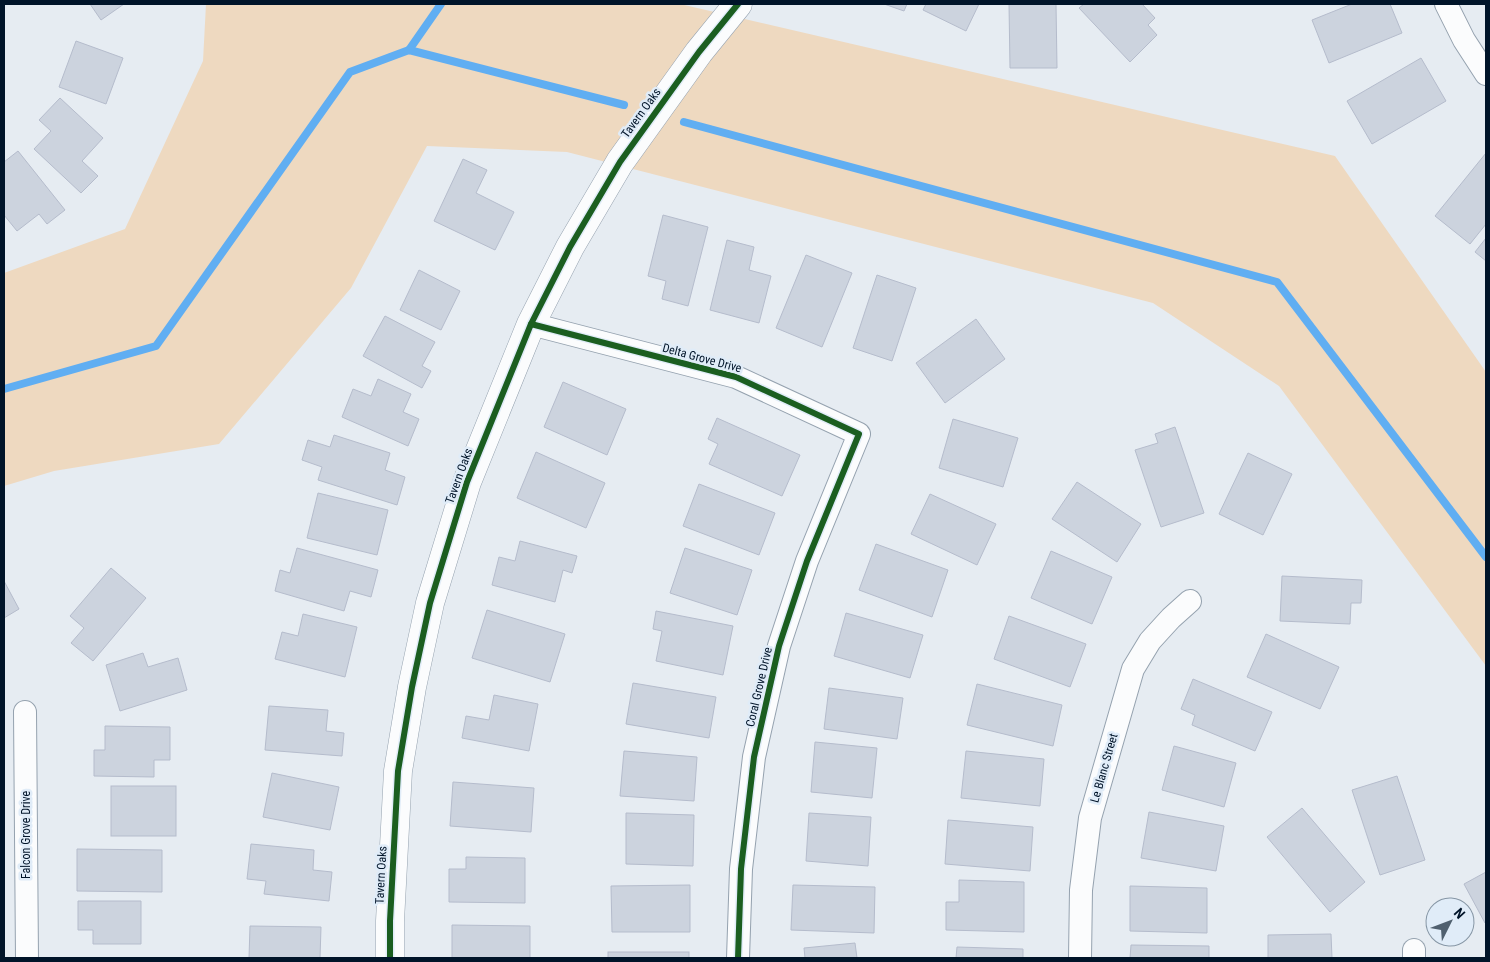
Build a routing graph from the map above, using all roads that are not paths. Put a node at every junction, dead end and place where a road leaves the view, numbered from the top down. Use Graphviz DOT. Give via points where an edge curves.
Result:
graph roads {
  1 [pos="738,4"];
  2 [pos="1446,4"];
  3 [pos="1486,74"];
  4 [pos="531,324"];
  5 [pos="859,434"];
  6 [pos="1190,601"];
  7 [pos="25,712"];
  8 [pos="27,958"];
  9 [pos="390,958"];
  10 [pos="738,958"];
  11 [pos="1080,958"];
  1 -- 4 [label="street, Tavern Oaks" via="699,52 620,162 570,247"];
  2 -- 3 [label="street"];
  4 -- 5 [label="street, Delta Grove Drive" via="736,377"];
  4 -- 9 [label="street, Tavern Oaks" via="467,482 430,603 398,771"];
  5 -- 10 [label="street, Coral Grove Drive" via="807,561 777,655 754,756 741,870"];
  6 -- 11 [label="street, Le Blanc Street" via="1150,642 1133,669 1090,818 1081,890"];
  7 -- 8 [label="street, Falcon Grove Drive"];
}
